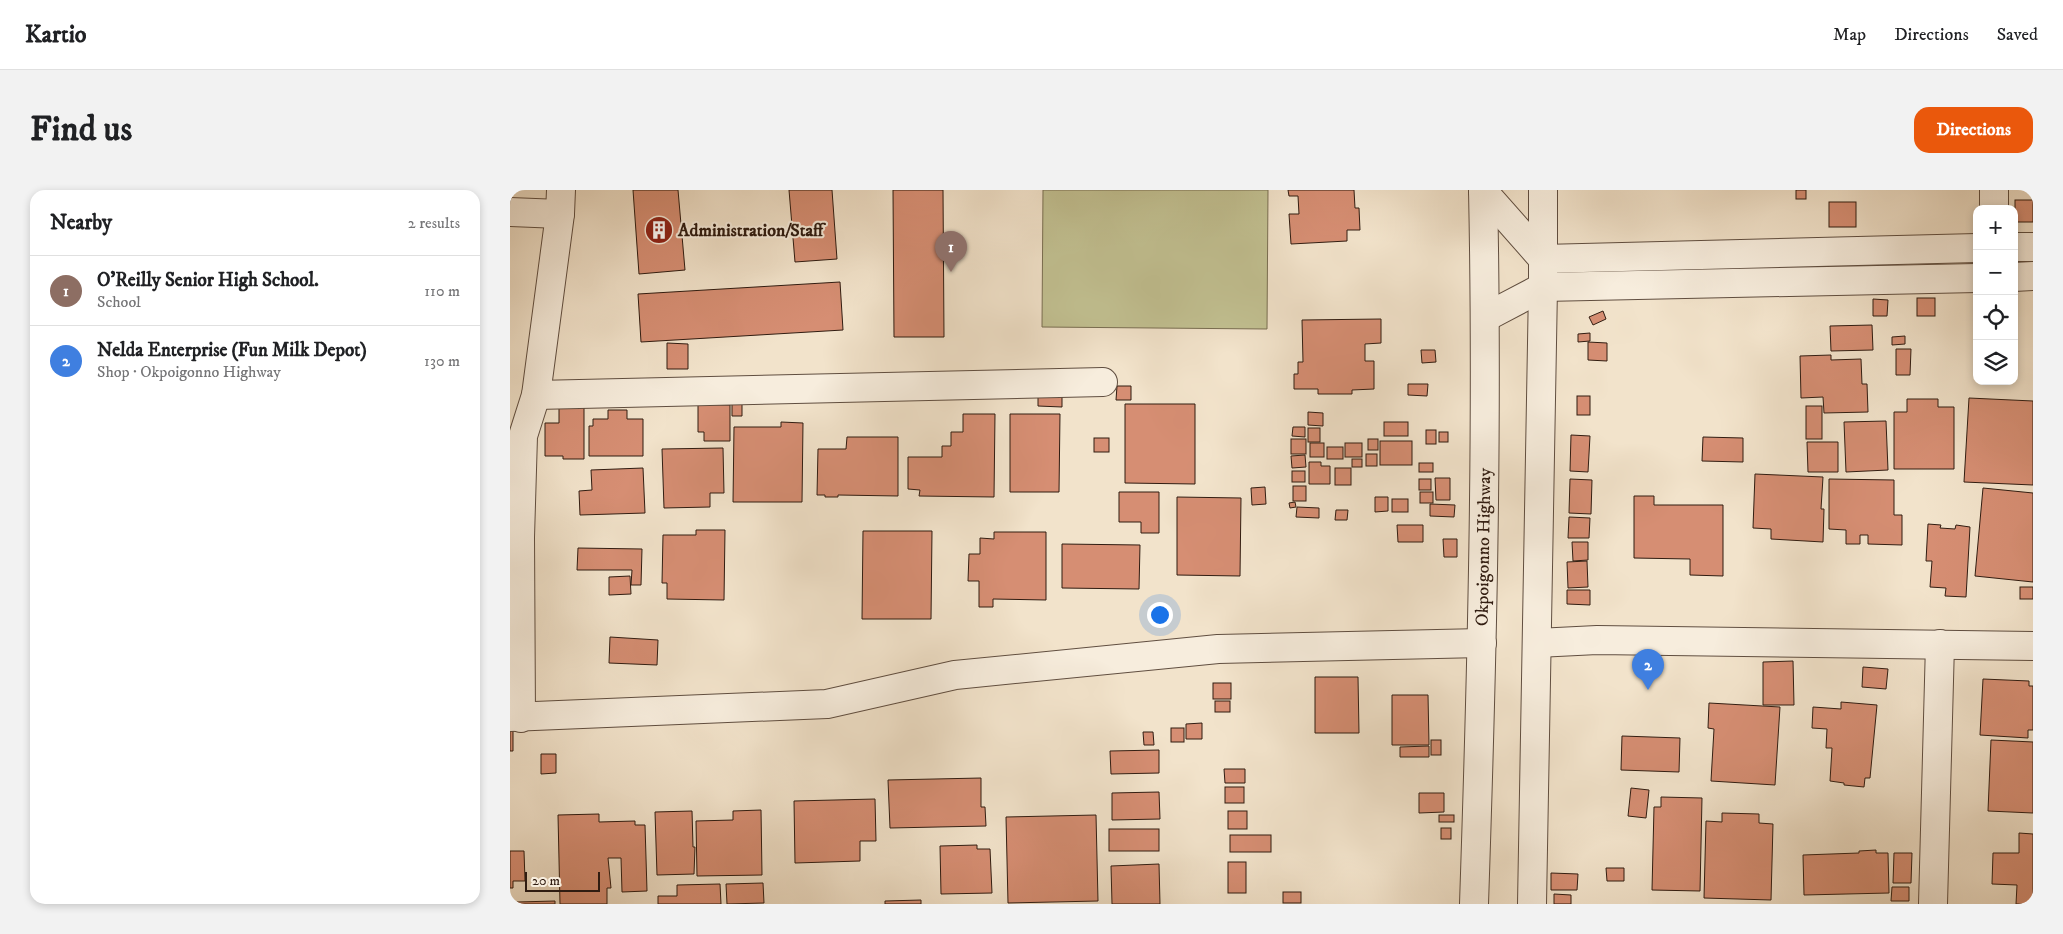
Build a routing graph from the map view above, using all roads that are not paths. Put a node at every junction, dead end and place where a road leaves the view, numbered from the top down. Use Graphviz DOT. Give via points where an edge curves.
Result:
graph roads {
  1 [pos="1543,190"];
  2 [pos="1994,190"];
  3 [pos="1483,191"];
  4 [pos="560,202"];
  5 [pos="1994,205"];
  6 [pos="510,212"];
  7 [pos="2018,247"];
  8 [pos="2033,247"];
  9 [pos="1973,248"];
  10 [pos="1543,259"];
  11 [pos="2033,276"];
  12 [pos="2018,277"];
  13 [pos="1973,278"];
  14 [pos="1543,287"];
  15 [pos="1486,317"];
  16 [pos="1103,382"];
  17 [pos="536,395"];
  18 [pos="1537,642"];
  19 [pos="1482,643"];
  20 [pos="1940,644"];
  21 [pos="2033,646"];
  22 [pos="515,718"];
  23 [pos="1474,904"];
  24 [pos="1532,904"];
  25 [pos="1933,904"];
  1 -- 10 [label="street"];
  2 -- 5 [label="street"];
  3 -- 10 [label="street"];
  3 -- 15 [label="street, Okpoigonno Highway"];
  4 -- 6 [label="street"];
  4 -- 17 [label="street"];
  7 -- 8 [label="street"];
  9 -- 10 [label="street"];
  10 -- 14 [label="street"];
  11 -- 12 [label="street"];
  13 -- 14 [label="street"];
  14 -- 15 [label="street"];
  14 -- 18 [label="street"];
  15 -- 19 [label="street, Okpoigonno Highway"];
  16 -- 17 [label="street"];
  17 -- 22 [label="street" via="523,436"];
  18 -- 20 [label="street"];
  18 -- 24 [label="street"];
  19 -- 22 [label="street" via="1218,649 955,675 827,704"];
  19 -- 23 [label="street, Okpoigonno Highway"];
  20 -- 21 [label="street"];
  20 -- 25 [label="street"];
}
